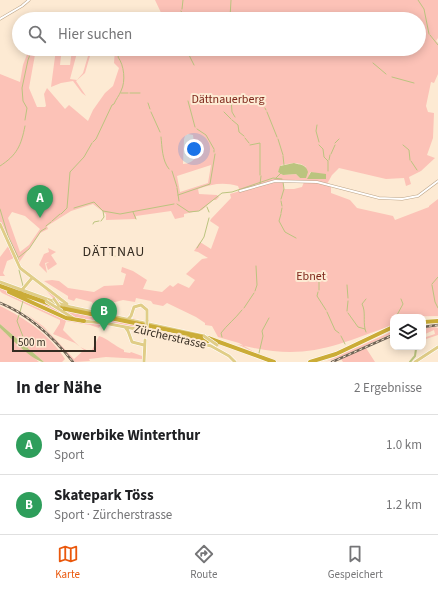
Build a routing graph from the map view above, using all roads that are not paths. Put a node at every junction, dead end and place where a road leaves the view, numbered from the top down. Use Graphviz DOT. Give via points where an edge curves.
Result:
graph roads {
  1 [pos="29,0"];
  2 [pos="0,19"];
  3 [pos="438,181"];
  4 [pos="240,191"];
  5 [pos="0,224"];
  6 [pos="32,278"];
  7 [pos="0,282"];
  8 [pos="0,287"];
  9 [pos="21,291"];
  10 [pos="8,292"];
  11 [pos="58,307"];
  12 [pos="74,307"];
  13 [pos="64,312"];
  14 [pos="147,314"];
  15 [pos="105,315"];
  16 [pos="128,319"];
  17 [pos="438,319"];
  18 [pos="84,321"];
  19 [pos="135,321"];
  20 [pos="426,321"];
  21 [pos="124,327"];
  22 [pos="135,328"];
  23 [pos="390,329"];
  24 [pos="390,330"];
  25 [pos="130,335"];
  26 [pos="172,336"];
  27 [pos="205,338"];
  28 [pos="145,340"];
  29 [pos="144,345"];
  30 [pos="438,347"];
  31 [pos="144,355"];
  32 [pos="253,355"];
  33 [pos="229,356"];
  34 [pos="144,361"];
  35 [pos="234,362"];
  36 [pos="265,362"];
  37 [pos="274,362"];
  38 [pos="310,362"];
  39 [pos="320,362"];
  40 [pos="415,362"];
  1 -- 2 [label="street"];
  3 -- 4 [label="street" via="417,196 402,199 378,198 317,182 274,181"];
  5 -- 6 [label="main road" via="17,265"];
  6 -- 9 [label="main road"];
  6 -- 12 [label="main road" via="61,302"];
  6 -- 13 [label="main road, bridge"];
  7 -- 9 [label="main road, Zürcherstrasse"];
  8 -- 10 [label="highway"];
  8 -- 11 [label="highway"];
  9 -- 12 [label="main road, Zürcherstrasse"];
  9 -- 13 [label="main road, Zürcherstrasse, bridge" via="56,305"];
  10 -- 18 [label="highway" via="66,318"];
  10 -- 27 [label="highway" via="63,311"];
  11 -- 15 [label="highway"];
  11 -- 32 [label="highway" via="208,338"];
  12 -- 15 [label="main road, Zürcherstrasse"];
  13 -- 18 [label="main road, Zürcherstrasse" via="72,318"];
  14 -- 16 [label="main road" via="145,306 137,305"];
  14 -- 19 [label="main road" via="144,307 137,307 132,316"];
  14 -- 28 [label="main road, bridge"];
  15 -- 16 [label="main road, Zürcherstrasse"];
  16 -- 19 [label="main road, Zürcherstrasse"];
  17 -- 20 [label="highway"];
  18 -- 21 [label="main road, Zürcherstrasse"];
  19 -- 27 [label="main road, Zürcherstrasse"];
  21 -- 22 [label="main road, Zürcherstrasse"];
  21 -- 25 [label="main road"];
  22 -- 25 [label="main road"];
  22 -- 26 [label="main road, Zürcherstrasse"];
  23 -- 38 [label="highway" via="336,354"];
  24 -- 39 [label="highway"];
  25 -- 29 [label="main road" via="133,343"];
  26 -- 27 [label="highway"];
  27 -- 32 [label="highway" via="225,341"];
  27 -- 33 [label="main road, Zürcherstrasse, bridge"];
  27 -- 33 [label="main road, Zürcherstrasse" via="211,346"];
  27 -- 36 [label="highway"];
  28 -- 29 [label="main road"];
  28 -- 31 [label="main road"];
  29 -- 31 [label="main road"];
  30 -- 40 [label="main road"];
  31 -- 34 [label="main road"];
  32 -- 37 [label="highway"];
  33 -- 35 [label="main road, Zürcherstrasse"];
}
